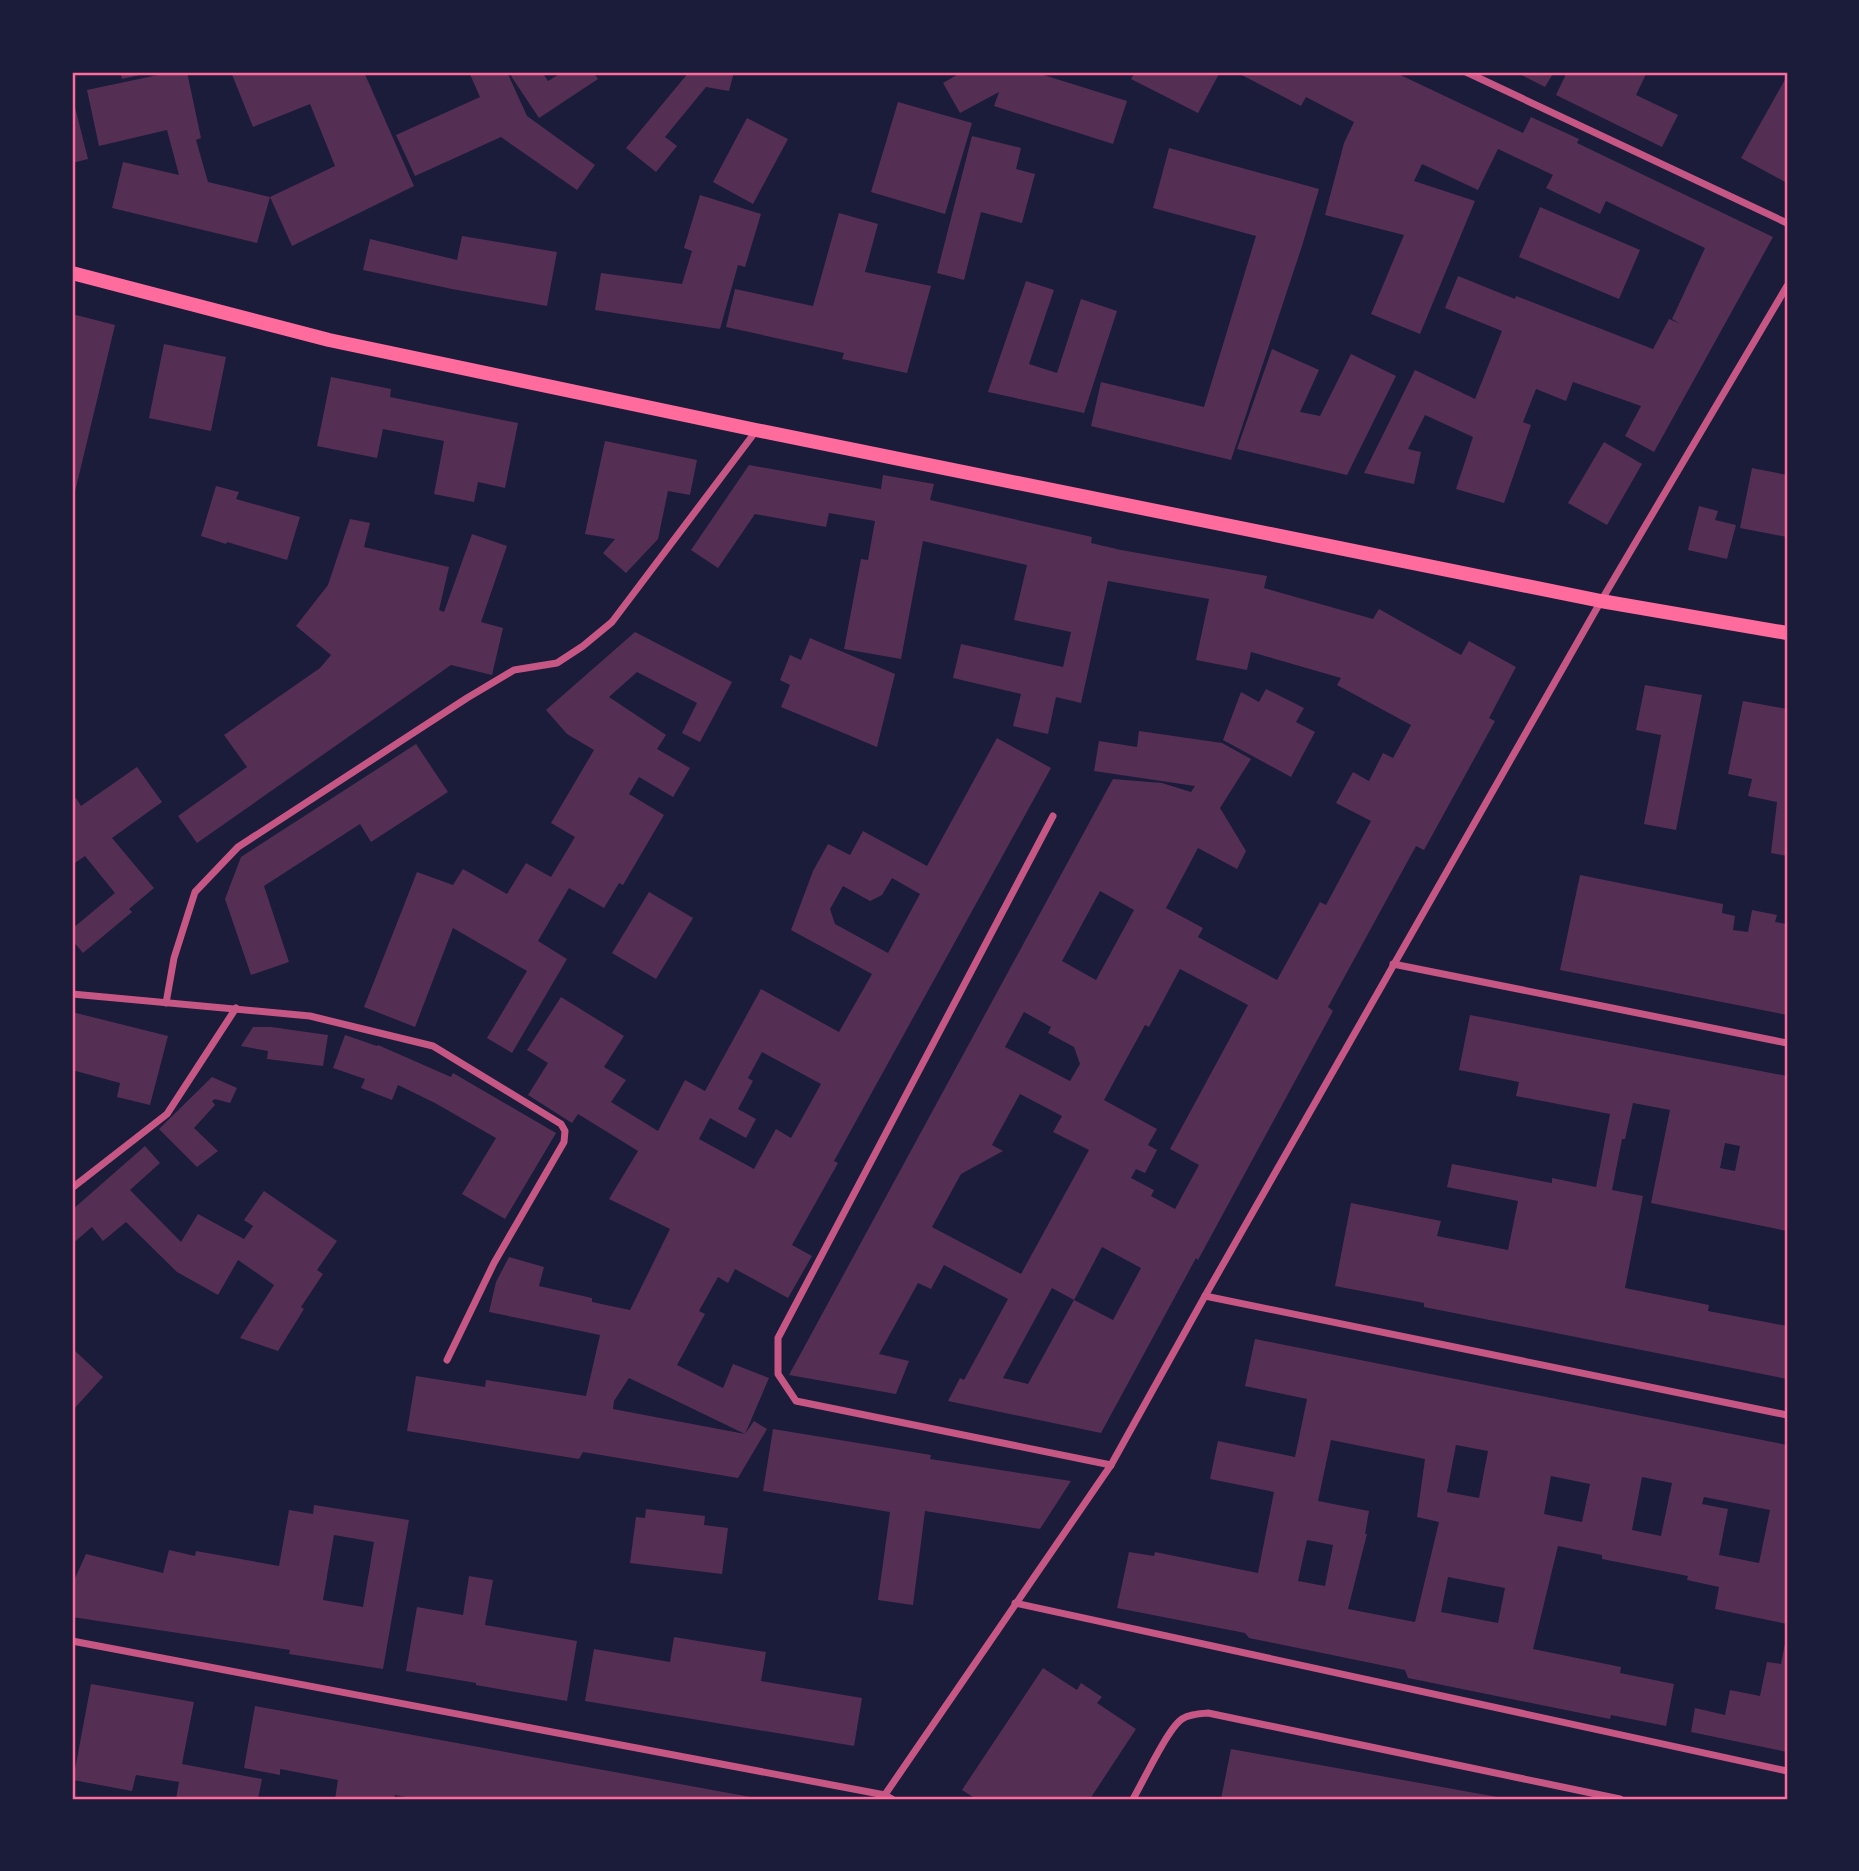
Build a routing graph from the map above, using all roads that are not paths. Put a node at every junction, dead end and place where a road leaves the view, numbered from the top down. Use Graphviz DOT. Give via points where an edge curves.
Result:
graph roads {
  1 [pos="1466,72"];
  2 [pos="1787,223"];
  3 [pos="72,273"];
  4 [pos="1787,286"];
  5 [pos="756,430"];
  6 [pos="1601,601"];
  7 [pos="1787,633"];
  8 [pos="1053,816"];
  9 [pos="1393,964"];
  10 [pos="72,994"];
  11 [pos="166,1003"];
  12 [pos="236,1009"];
  13 [pos="1787,1044"];
  14 [pos="72,1188"];
  15 [pos="1205,1296"];
  16 [pos="447,1360"];
  17 [pos="1787,1415"];
  18 [pos="1111,1465"];
  19 [pos="1015,1603"];
  20 [pos="72,1641"];
  21 [pos="1787,1771"];
  22 [pos="886,1798"];
  23 [pos="1133,1799"];
  24 [pos="1620,1799"];
  1 -- 2 [label="street"];
  3 -- 5 [label="main road" via="329,340"];
  4 -- 6 [label="street"];
  5 -- 6 [label="main road"];
  5 -- 11 [label="street" via="612,622 583,646 557,663 514,670 239,847 195,892 174,958"];
  6 -- 7 [label="main road"];
  6 -- 9 [label="street"];
  8 -- 18 [label="street" via="778,1338 778,1374 796,1401"];
  9 -- 13 [label="street"];
  9 -- 15 [label="street"];
  10 -- 11 [label="street"];
  11 -- 12 [label="street"];
  12 -- 14 [label="street" via="167,1114"];
  12 -- 16 [label="street" via="310,1016 433,1046 561,1124 564,1142 494,1263"];
  15 -- 17 [label="street"];
  15 -- 18 [label="street"];
  18 -- 19 [label="street"];
  19 -- 21 [label="street"];
  19 -- 22 [label="street"];
  20 -- 22 [label="street"];
  23 -- 24 [label="street" via="1179,1721 1208,1713"];
}
